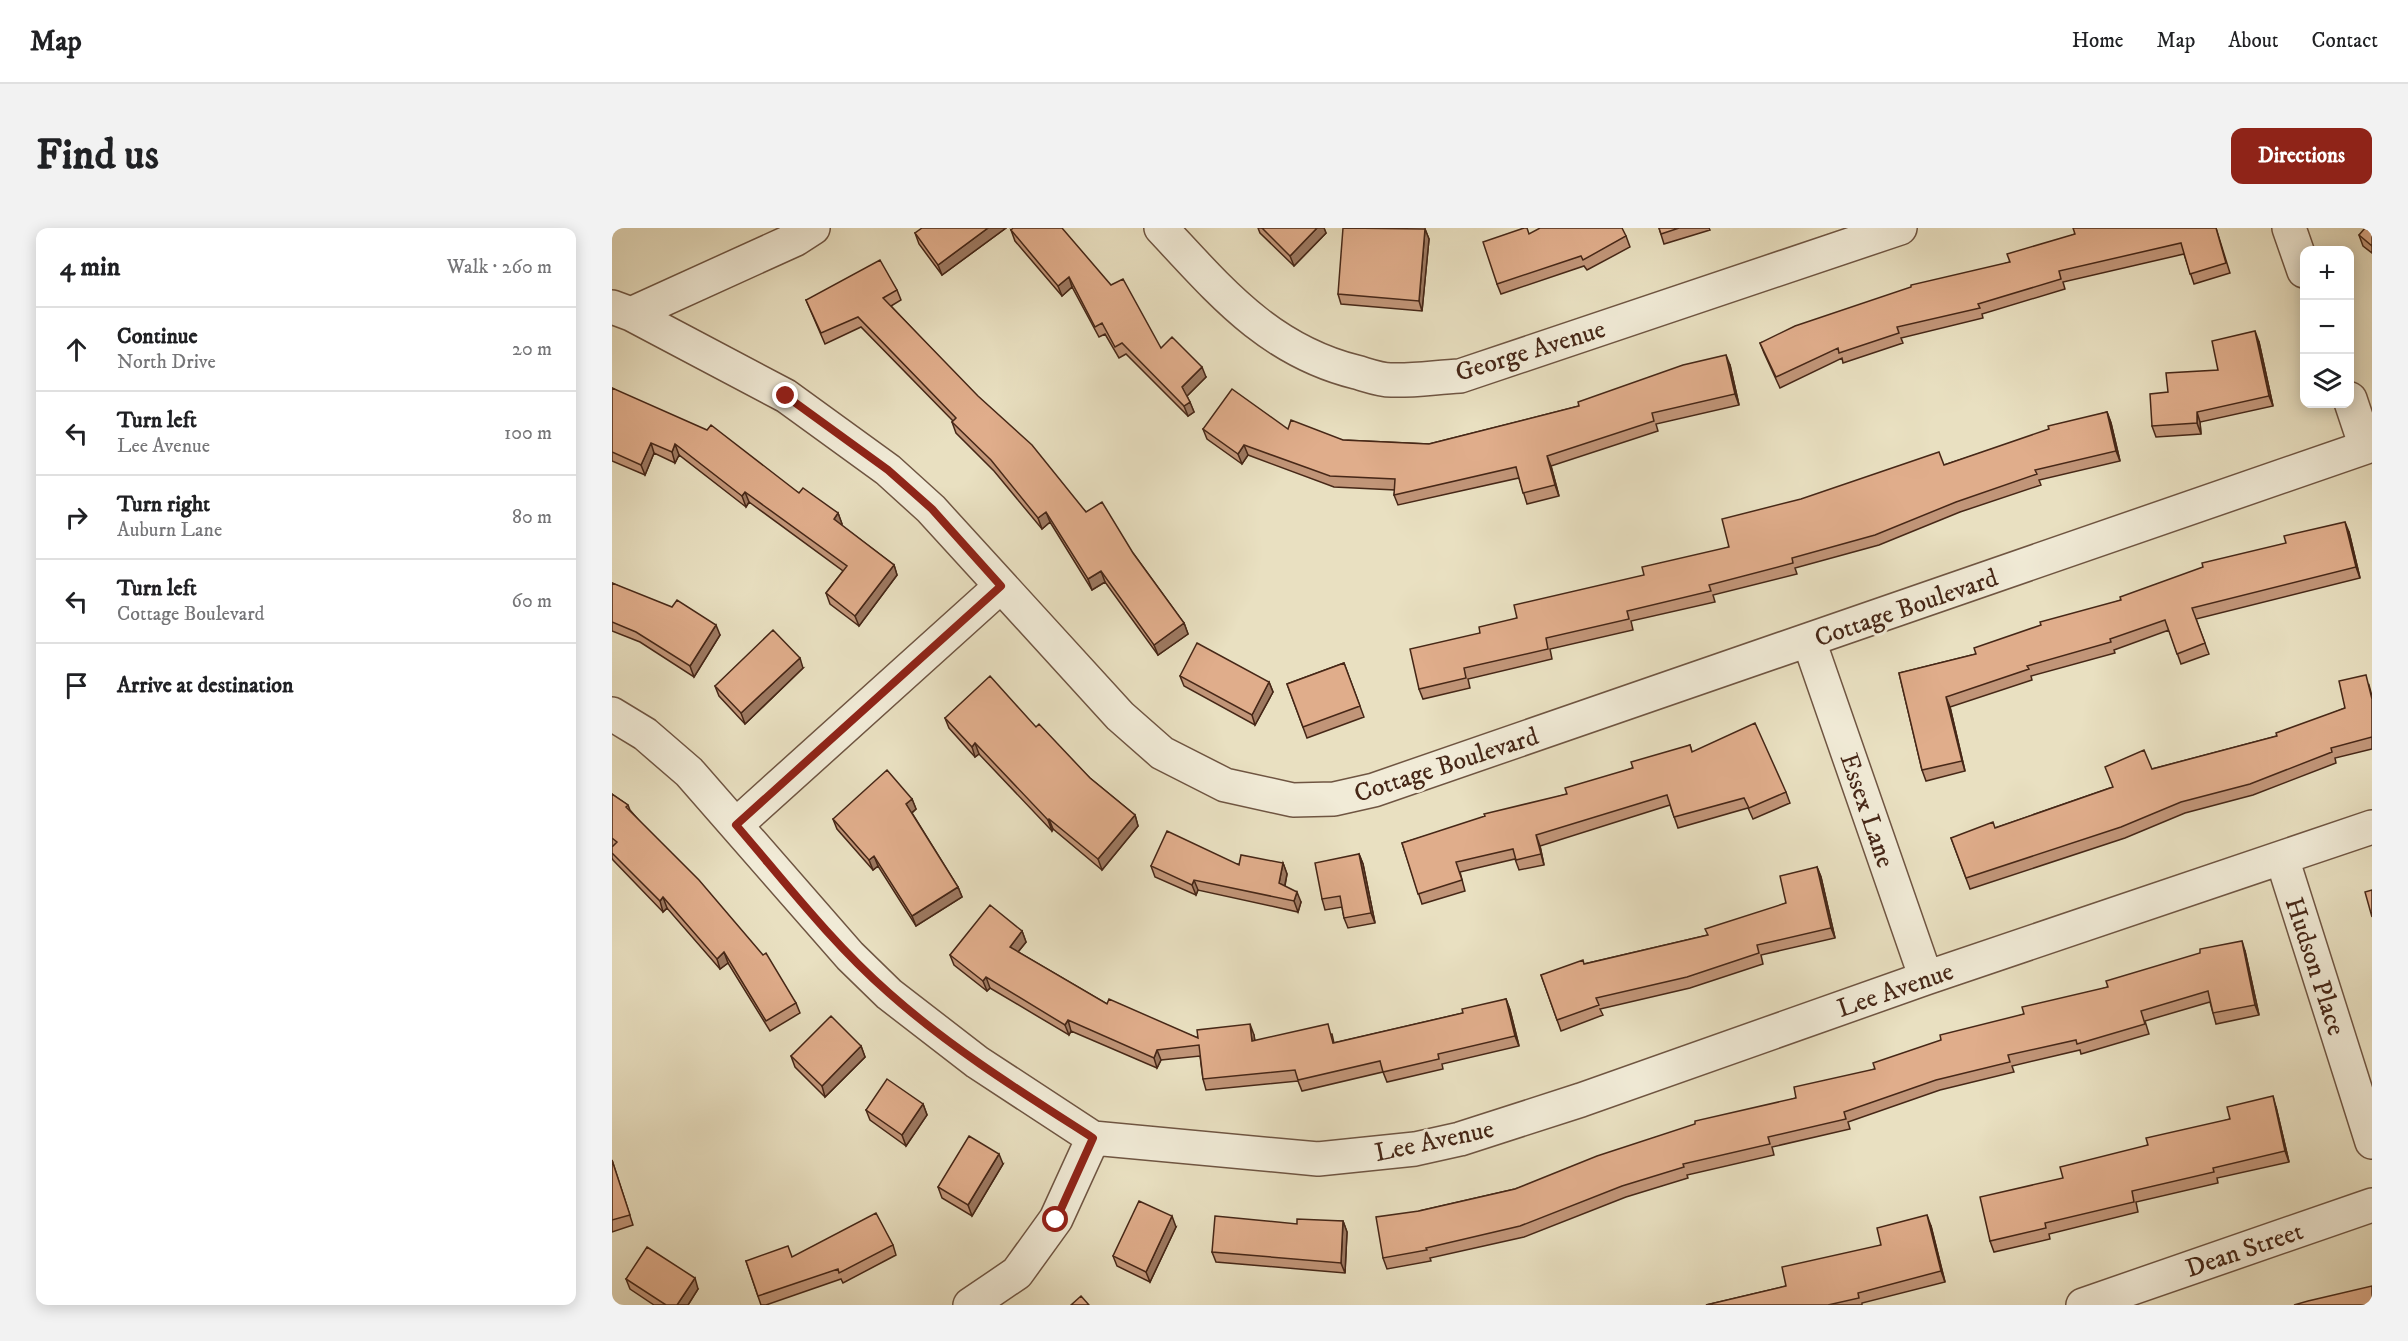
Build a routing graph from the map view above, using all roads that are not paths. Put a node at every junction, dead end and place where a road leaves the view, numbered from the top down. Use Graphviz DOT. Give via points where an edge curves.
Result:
graph roads {
  1 [pos="813,228"];
  2 [pos="1161,228"];
  3 [pos="1900,228"];
  4 [pos="2289,228"];
  5 [pos="2300,260"];
  6 [pos="622,311"];
  7 [pos="2353,408"];
  8 [pos="2369,446"];
  9 [pos="1001,586"];
  10 [pos="1809,641"];
  11 [pos="612,714"];
  12 [pos="736,825"];
  13 [pos="2372,827"];
  14 [pos="2282,858"];
  15 [pos="1926,978"];
  16 [pos="1093,1138"];
  17 [pos="2372,1142"];
  18 [pos="2372,1205"];
  19 [pos="970,1305"];
  20 [pos="2083,1305"];
  1 -- 6 [label="street" via="796,239"];
  2 -- 3 [label="street, George Avenue" via="1262,330 1333,366 1390,380 1460,376"];
  4 -- 5 [label="street"];
  6 -- 9 [label="street, Cottage Boulevard" via="786,396 888,470 932,509"];
  7 -- 8 [label="street"];
  8 -- 10 [label="street, Cottage Boulevard"];
  9 -- 10 [label="street, Cottage Boulevard" via="1120,716 1162,753 1225,786 1293,800 1334,799 1374,790"];
  9 -- 12 [label="street"];
  10 -- 15 [label="street, Essex Lane"];
  11 -- 12 [label="street, Lee Avenue" via="645,734 689,772"];
  12 -- 16 [label="street, Lee Avenue" via="850,956 889,994 976,1062"];
  13 -- 14 [label="street, Lee Avenue"];
  14 -- 15 [label="street, Lee Avenue"];
  14 -- 17 [label="street, Hudson Place"];
  15 -- 16 [label="street, Lee Avenue" via="1581,1100 1460,1139 1414,1149 1318,1159"];
  16 -- 19 [label="street" via="1056,1220 1017,1273"];
  18 -- 20 [label="street, Dean Street"];
}
